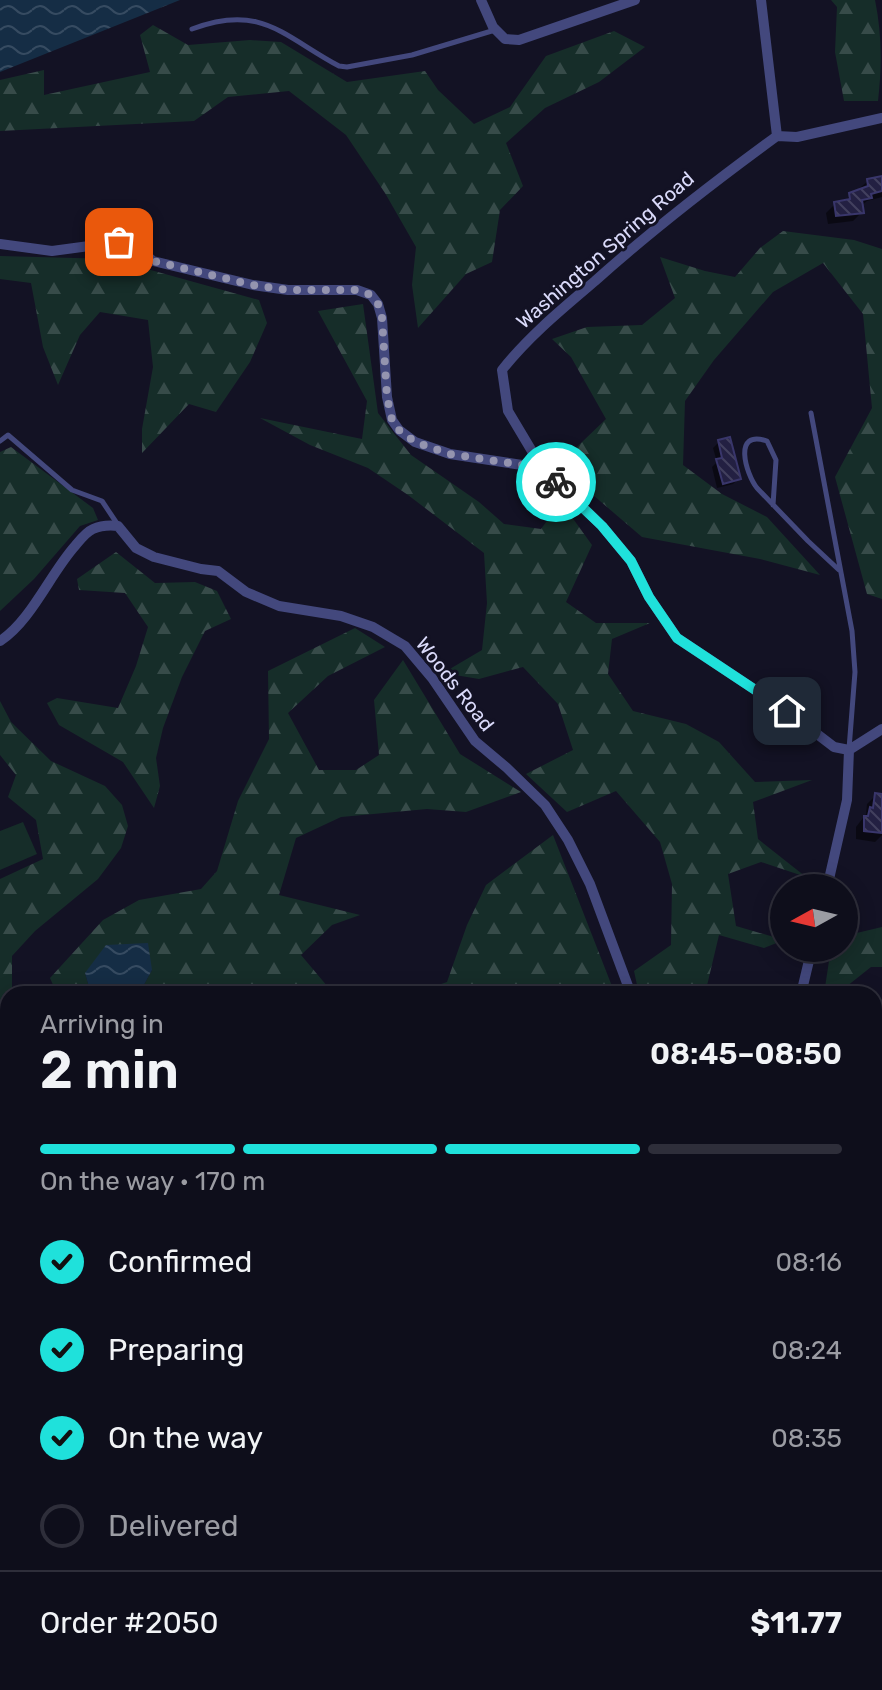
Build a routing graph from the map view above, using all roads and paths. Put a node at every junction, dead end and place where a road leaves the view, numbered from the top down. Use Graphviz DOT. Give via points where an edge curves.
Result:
graph roads {
  1 [pos="481,0"];
  2 [pos="635,0"];
  3 [pos="761,0"];
  4 [pos="192,29"];
  5 [pos="496,30"];
  6 [pos="882,118"];
  7 [pos="777,136"];
  8 [pos="0,244"];
  9 [pos="811,413"];
  10 [pos="0,441"];
  11 [pos="542,468"];
  12 [pos="773,505"];
  13 [pos="118,526"];
  14 [pos="840,570"];
  15 [pos="0,641"];
  16 [pos="882,729"];
  17 [pos="849,750"];
  18 [pos="830,874"];
  19 [pos="809,962"];
  20 [pos="628,986"];
  21 [pos="803,986"];
  1 -- 5 [label="street"];
  2 -- 5 [label="street" via="519,40 505,39"];
  3 -- 7 [label="street"];
  4 -- 5 [label="lane" via="239,18 262,22 347,67 412,55"];
  6 -- 7 [label="street" via="797,137"];
  7 -- 11 [label="street, Washington Spring Road" via="633,247 525,342 502,370 508,411"];
  8 -- 11 [label="street" via="52,251 119,242 137,247 153,261 253,285 371,295 382,318 387,397 399,430 415,442 450,454"];
  9 -- 14 [label="lane"];
  10 -- 13 [label="lane" via="8,435 72,490 102,501"];
  11 -- 17 [label="street, Washington Spring Road" via="631,561 677,638 834,747"];
  12 -- 12 [label="lane" via="745,466 744,452 754,440 767,441 776,460"];
  12 -- 14 [label="lane"];
  13 -- 15 [label="street" via="90,530"];
  13 -- 20 [label="street, Woods Road" via="136,548 154,557 218,571 246,592 279,606 362,623 405,646 475,741 545,805 568,840"];
  14 -- 17 [label="lane" via="855,655"];
  16 -- 17 [label="street"];
  17 -- 18 [label="street" via="847,800"];
  19 -- 21 [label="street"];
}
